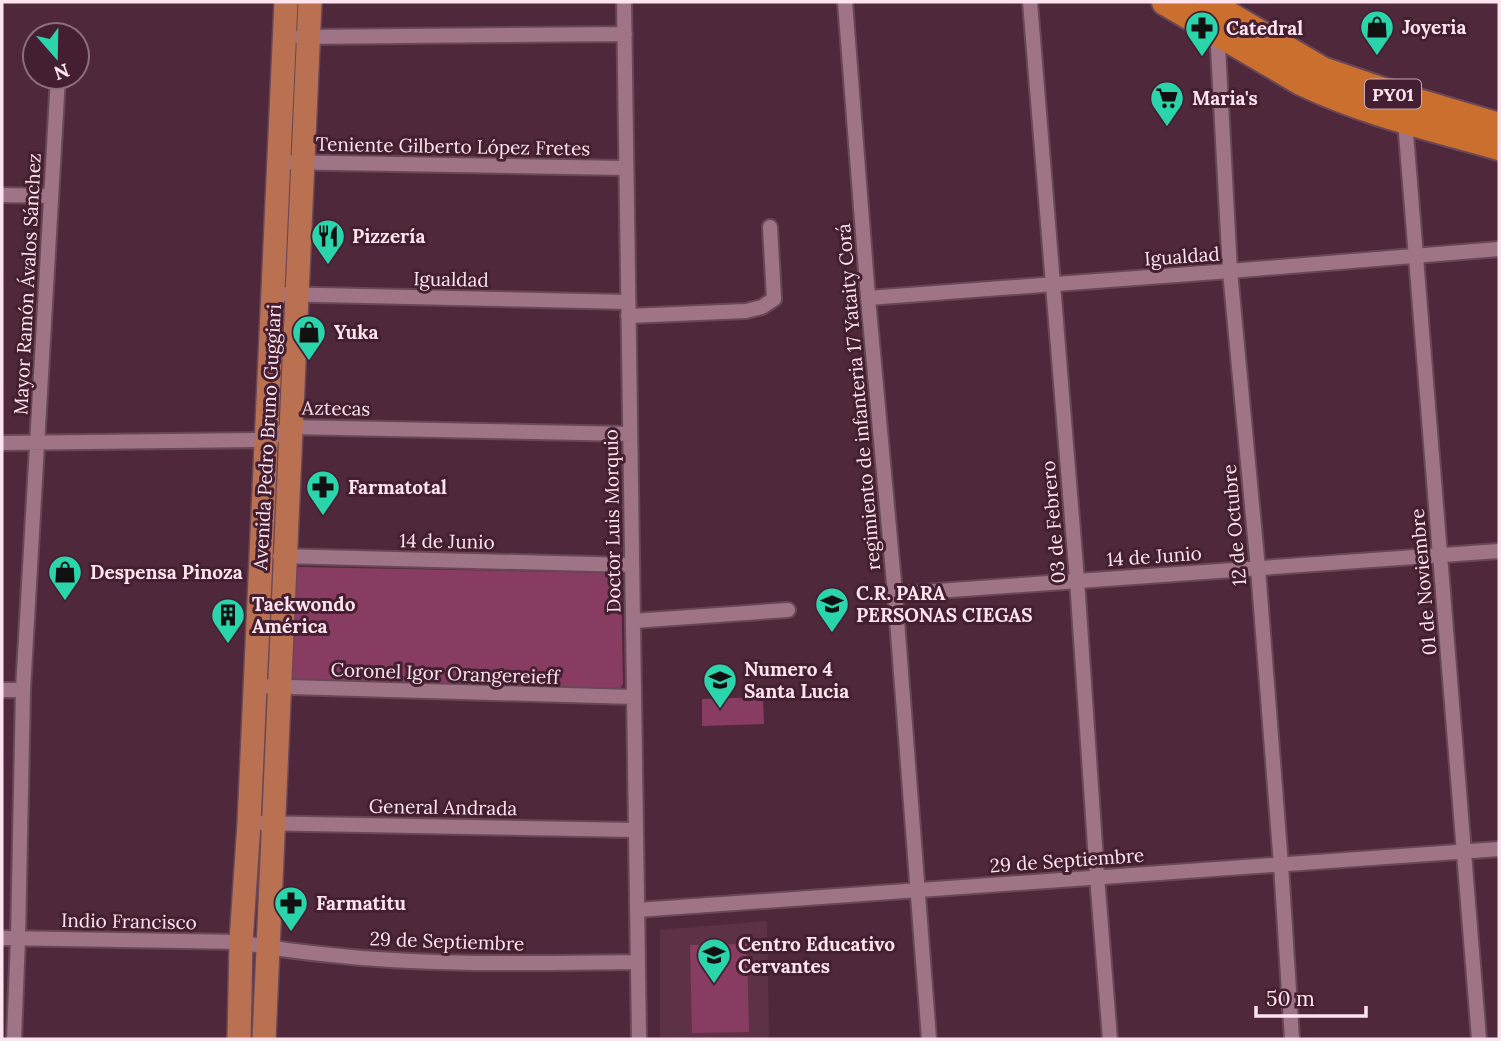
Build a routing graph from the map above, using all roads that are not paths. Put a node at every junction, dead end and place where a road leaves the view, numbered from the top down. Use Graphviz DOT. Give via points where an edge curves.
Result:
graph roads {
  1 [pos="286,2"];
  2 [pos="310,2"];
  3 [pos="624,2"];
  4 [pos="845,2"];
  5 [pos="1030,2"];
  6 [pos="1165,2"];
  7 [pos="1214,14"];
  8 [pos="625,34"];
  9 [pos="309,37"];
  10 [pos="284,38"];
  11 [pos="57,91"];
  12 [pos="1405,121"];
  13 [pos="1499,126"];
  14 [pos="1499,147"];
  15 [pos="279,162"];
  16 [pos="303,163"];
  17 [pos="626,168"];
  18 [pos="2,195"];
  19 [pos="51,196"];
  20 [pos="770,228"];
  21 [pos="1499,249"];
  22 [pos="1416,256"];
  23 [pos="1230,271"];
  24 [pos="1052,285"];
  25 [pos="273,294"];
  26 [pos="297,294"];
  27 [pos="868,298"];
  28 [pos="628,309"];
  29 [pos="291,427"];
  30 [pos="630,433"];
  31 [pos="267,440"];
  32 [pos="2,443"];
  33 [pos="37,443"];
  34 [pos="1499,551"];
  35 [pos="1440,555"];
  36 [pos="261,556"];
  37 [pos="285,556"];
  38 [pos="632,565"];
  39 [pos="1258,569"];
  40 [pos="1077,580"];
  41 [pos="895,594"];
  42 [pos="788,610"];
  43 [pos="633,621"];
  44 [pos="256,686"];
  45 [pos="279,687"];
  46 [pos="2,690"];
  47 [pos="23,690"];
  48 [pos="634,697"];
  49 [pos="250,823"];
  50 [pos="273,823"];
  51 [pos="636,830"];
  52 [pos="1499,849"];
  53 [pos="1464,852"];
  54 [pos="1281,865"];
  55 [pos="1097,876"];
  56 [pos="917,891"];
  57 [pos="637,910"];
  58 [pos="2,938"];
  59 [pos="18,938"];
  60 [pos="255,945"];
  61 [pos="638,962"];
  62 [pos="14,1039"];
  63 [pos="239,1039"];
  64 [pos="264,1039"];
  65 [pos="639,1039"];
  66 [pos="929,1039"];
  67 [pos="1110,1039"];
  68 [pos="1292,1039"];
  69 [pos="1479,1039"];
  1 -- 10 [label="main road, Avenida Pedro Bruno Guggiari"];
  2 -- 9 [label="main road, Avenida Pedro Bruno Guggiari"];
  3 -- 8 [label="street, Doctor Luis Morquio"];
  4 -- 27 [label="street, regimiento de infanteria 17 Yataity Corá"];
  5 -- 24 [label="street, 03 de Febrero"];
  6 -- 7 [label="highway, PY01"];
  7 -- 12 [label="highway, PY01" via="1301,82"];
  7 -- 13 [label="highway, PY01" via="1322,70"];
  7 -- 23 [label="street, 12 de Octubre"];
  8 -- 9 [label="street"];
  8 -- 17 [label="street, Doctor Luis Morquio"];
  9 -- 10 [label="street"];
  9 -- 16 [label="main road, Avenida Pedro Bruno Guggiari"];
  10 -- 15 [label="main road, Avenida Pedro Bruno Guggiari"];
  11 -- 19 [label="street, Mayor Ramón Ávalos Sánchez"];
  12 -- 14 [label="highway, PY01"];
  12 -- 22 [label="street, 01 de Noviembre"];
  15 -- 16 [label="street, Teniente Gilberto López Fretes"];
  15 -- 25 [label="main road, Avenida Pedro Bruno Guggiari"];
  16 -- 17 [label="street, Teniente Gilberto López Fretes"];
  16 -- 26 [label="main road, Avenida Pedro Bruno Guggiari"];
  17 -- 28 [label="street, Doctor Luis Morquio"];
  18 -- 19 [label="street"];
  19 -- 33 [label="street, Mayor Ramón Ávalos Sánchez"];
  20 -- 28 [label="street, Igualdad" via="774,299 762,307 746,312"];
  21 -- 22 [label="street, Igualdad"];
  22 -- 23 [label="street, Igualdad"];
  22 -- 35 [label="street, 01 de Noviembre"];
  23 -- 24 [label="street, Igualdad"];
  23 -- 39 [label="street, 12 de Octubre"];
  24 -- 27 [label="street, Igualdad"];
  24 -- 40 [label="street, 03 de Febrero"];
  25 -- 26 [label="street, Igualdad"];
  25 -- 31 [label="main road, Avenida Pedro Bruno Guggiari"];
  26 -- 28 [label="street, Igualdad"];
  26 -- 29 [label="main road, Avenida Pedro Bruno Guggiari"];
  27 -- 41 [label="street, regimiento de infanteria 17 Yataity Corá"];
  28 -- 30 [label="street, Doctor Luis Morquio"];
  29 -- 30 [label="street, Aztecas"];
  29 -- 31 [label="street, Aztecas"];
  29 -- 37 [label="main road, Avenida Pedro Bruno Guggiari"];
  30 -- 38 [label="street, Doctor Luis Morquio"];
  31 -- 33 [label="street, Aztecas"];
  31 -- 36 [label="main road, Avenida Pedro Bruno Guggiari"];
  32 -- 33 [label="street, Aztecas"];
  33 -- 47 [label="street, Mayor Ramón Ávalos Sánchez"];
  34 -- 35 [label="street, 14 de Junio"];
  35 -- 39 [label="street, 14 de Junio"];
  35 -- 53 [label="street, 01 de Noviembre"];
  36 -- 37 [label="street, 14 de Junio"];
  36 -- 44 [label="main road, Avenida Pedro Bruno Guggiari"];
  37 -- 38 [label="street, 14 de Junio"];
  37 -- 45 [label="main road, Avenida Pedro Bruno Guggiari"];
  38 -- 43 [label="street, Doctor Luis Morquio"];
  39 -- 40 [label="street, 14 de Junio"];
  39 -- 54 [label="street, 12 de Octubre"];
  40 -- 41 [label="street, 14 de Junio"];
  40 -- 55 [label="street, 03 de Febrero"];
  41 -- 56 [label="street, regimiento de infanteria 17 Yataity Corá"];
  42 -- 43 [label="street"];
  43 -- 48 [label="street, Doctor Luis Morquio"];
  44 -- 45 [label="street, Coronel Igor Orangereieff"];
  44 -- 49 [label="main road, Avenida Pedro Bruno Guggiari"];
  45 -- 48 [label="street, Coronel Igor Orangereieff"];
  45 -- 50 [label="main road, Avenida Pedro Bruno Guggiari"];
  46 -- 47 [label="street"];
  47 -- 59 [label="street, Mayor Ramón Ávalos Sánchez"];
  48 -- 51 [label="street, Doctor Luis Morquio"];
  49 -- 50 [label="street, General Andrada"];
  49 -- 60 [label="main road, Avenida Pedro Bruno Guggiari"];
  50 -- 51 [label="street, General Andrada"];
  50 -- 60 [label="main road, Avenida Pedro Bruno Guggiari"];
  51 -- 57 [label="street, Doctor Luis Morquio"];
  52 -- 53 [label="street, 29 de Septiembre"];
  53 -- 54 [label="street, 29 de Septiembre"];
  53 -- 69 [label="street, 01 de Noviembre"];
  54 -- 55 [label="street, 29 de Septiembre"];
  54 -- 68 [label="street, 12 de Octubre"];
  55 -- 56 [label="street, 29 de Septiembre"];
  55 -- 67 [label="street, 03 de Febrero"];
  56 -- 57 [label="street, 29 de Septiembre"];
  56 -- 66 [label="street, regimiento de infanteria 17 Yataity Corá"];
  57 -- 61 [label="street, Doctor Luis Morquio"];
  58 -- 59 [label="street, Indio Francisco"];
  59 -- 60 [label="street, Indio Francisco"];
  59 -- 62 [label="street, Mayor Ramón Ávalos Sánchez"];
  60 -- 61 [label="street, 29 de Septiembre" via="450,964"];
  60 -- 63 [label="main road, Avenida Pedro Bruno Guggiari"];
  60 -- 64 [label="main road, Avenida Pedro Bruno Guggiari"];
  61 -- 65 [label="street, Doctor Luis Morquio"];
}
